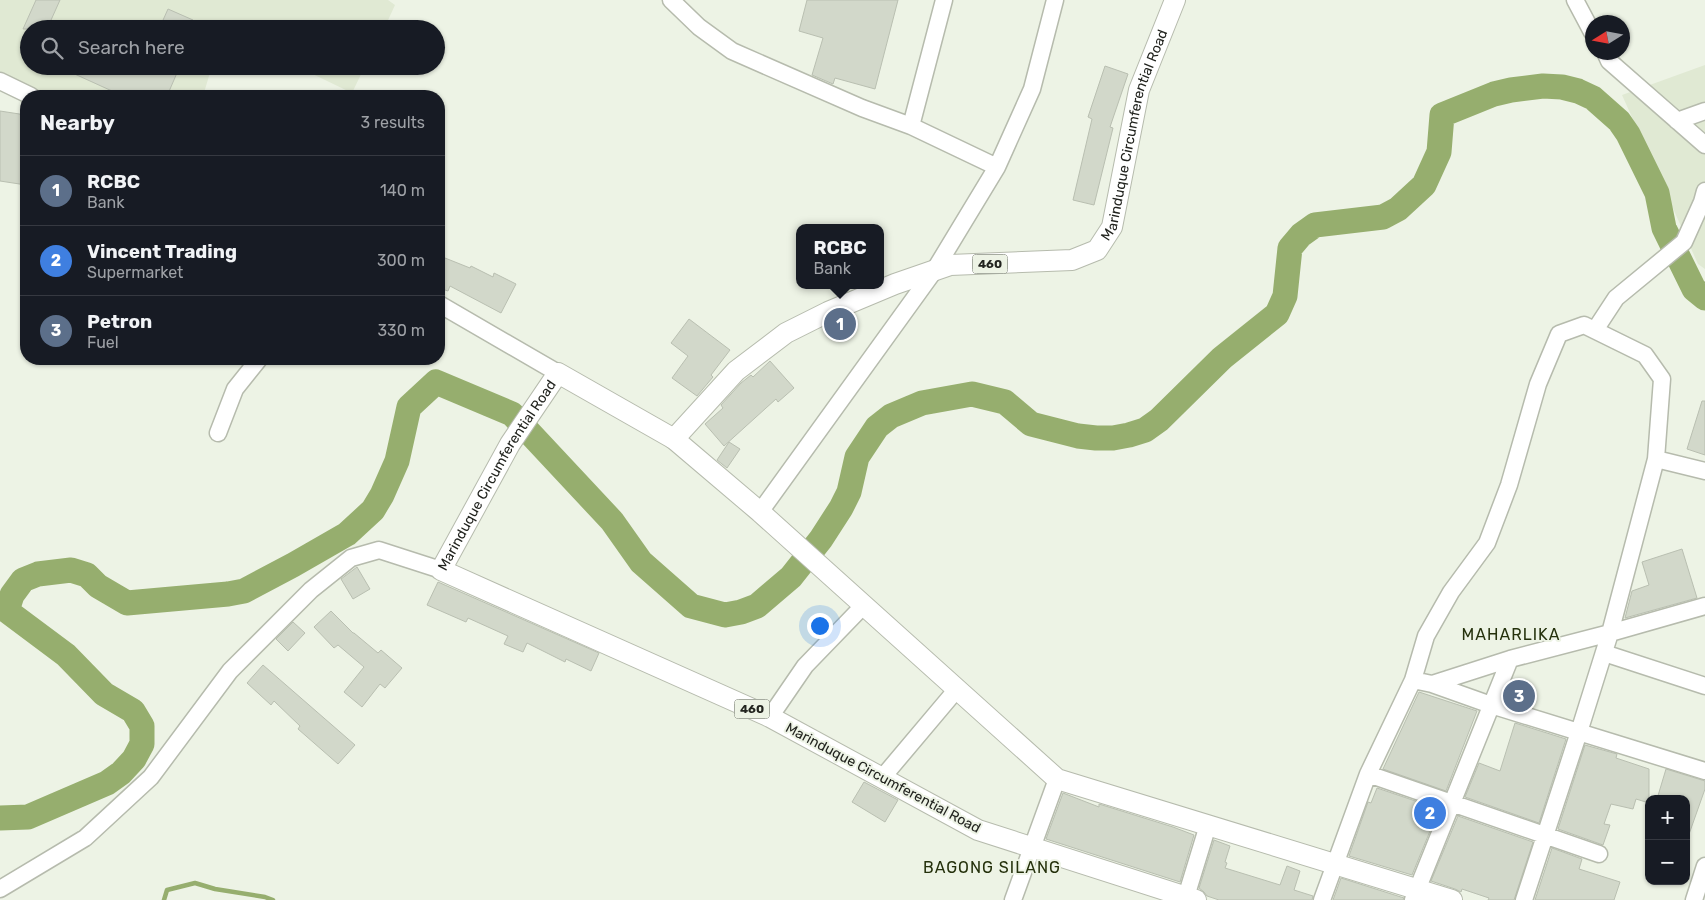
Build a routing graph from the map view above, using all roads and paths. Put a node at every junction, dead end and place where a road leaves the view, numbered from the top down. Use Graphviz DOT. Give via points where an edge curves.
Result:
graph roads {
  1 [pos="670,0"];
  2 [pos="944,0"];
  3 [pos="1055,0"];
  4 [pos="1175,0"];
  5 [pos="1575,0"];
  6 [pos="1585,19"];
  7 [pos="1609,60"];
  8 [pos="0,81"];
  9 [pos="20,91"];
  10 [pos="1705,111"];
  11 [pos="1677,121"];
  12 [pos="911,126"];
  13 [pos="1705,145"];
  14 [pos="997,167"];
  15 [pos="1705,191"];
  16 [pos="934,271"];
  17 [pos="883,289"];
  18 [pos="884,289"];
  19 [pos="445,307"];
  20 [pos="1595,330"];
  21 [pos="254,365"];
  22 [pos="558,373"];
  23 [pos="218,433"];
  24 [pos="674,438"];
  25 [pos="1656,459"];
  26 [pos="1705,471"];
  27 [pos="760,512"];
  28 [pos="440,570"];
  29 [pos="864,604"];
  30 [pos="1705,606"];
  31 [pos="1610,633"];
  32 [pos="1604,653"];
  33 [pos="1510,659"];
  34 [pos="1413,680"];
  35 [pos="1432,684"];
  36 [pos="1705,686"];
  37 [pos="958,689"];
  38 [pos="1492,706"];
  39 [pos="770,717"];
  40 [pos="1579,732"];
  41 [pos="1705,771"];
  42 [pos="1368,774"];
  43 [pos="882,778"];
  44 [pos="1057,779"];
  45 [pos="1452,802"];
  46 [pos="1208,825"];
  47 [pos="1545,834"];
  48 [pos="1033,847"];
  49 [pos="1599,854"];
  50 [pos="1336,864"];
  51 [pos="1705,866"];
  52 [pos="0,889"];
  53 [pos="1415,895"];
  54 [pos="1019,898"];
  55 [pos="1189,899"];
  56 [pos="1322,900"];
  57 [pos="1452,900"];
  58 [pos="1524,900"];
  59 [pos="1694,900"];
  1 -- 12 [label="street" via="732,51"];
  2 -- 12 [label="street"];
  3 -- 14 [label="street" via="1032,89"];
  4 -- 16 [label="main road, Marinduque Circumferential Road / 460" via="1139,90 1112,227 1097,250 1072,260 950,265"];
  5 -- 6 [label="street"];
  7 -- 11 [label="street"];
  8 -- 9 [label="street"];
  10 -- 11 [label="street"];
  11 -- 13 [label="street"];
  12 -- 14 [label="street"];
  14 -- 16 [label="street"];
  15 -- 20 [label="street" via="1684,242 1616,298"];
  16 -- 18 [label="main road, Marinduque Circumferential Road / 460"];
  16 -- 27 [label="street"];
  17 -- 24 [label="main road, Marinduque Circumferential Road / 460" via="786,333 736,371"];
  19 -- 22 [label="street"];
  20 -- 25 [label="street" via="1644,355 1662,379"];
  20 -- 34 [label="street" via="1584,325 1559,334 1538,384 1488,544 1451,592 1426,636"];
  21 -- 23 [label="street" via="235,389"];
  22 -- 24 [label="main road, Marinduque Circumferential Road"];
  22 -- 28 [label="main road, Marinduque Circumferential Road" via="510,444"];
  24 -- 27 [label="main road"];
  25 -- 26 [label="street"];
  25 -- 31 [label="street"];
  27 -- 29 [label="main road"];
  28 -- 39 [label="main road, Marinduque Circumferential Road / 460"];
  28 -- 52 [label="street" via="379,550 351,558 311,590 230,671 151,777 85,838"];
  29 -- 37 [label="main road"];
  29 -- 39 [label="street" via="806,666"];
  30 -- 31 [label="street"];
  31 -- 32 [label="street"];
  31 -- 33 [label="street"];
  32 -- 36 [label="street"];
  32 -- 40 [label="street"];
  33 -- 35 [label="street"];
  33 -- 38 [label="street"];
  34 -- 35 [label="street"];
  34 -- 42 [label="street"];
  35 -- 38 [label="street"];
  37 -- 43 [label="street"];
  37 -- 44 [label="main road"];
  38 -- 40 [label="street"];
  38 -- 45 [label="street"];
  39 -- 43 [label="main road, Marinduque Circumferential Road / 460"];
  40 -- 41 [label="street"];
  40 -- 47 [label="street"];
  42 -- 45 [label="street"];
  42 -- 50 [label="street"];
  43 -- 48 [label="main road, Marinduque Circumferential Road / 460" via="978,830"];
  44 -- 46 [label="main road"];
  44 -- 48 [label="street"];
  45 -- 47 [label="street"];
  45 -- 53 [label="street"];
  46 -- 50 [label="main road"];
  46 -- 55 [label="street"];
  47 -- 49 [label="street"];
  47 -- 58 [label="street"];
  48 -- 54 [label="street"];
  48 -- 55 [label="main road, Marinduque Circumferential Road / 460"];
  50 -- 53 [label="main road"];
  50 -- 56 [label="street"];
  51 -- 59 [label="street"];
  53 -- 57 [label="main road"];
}
